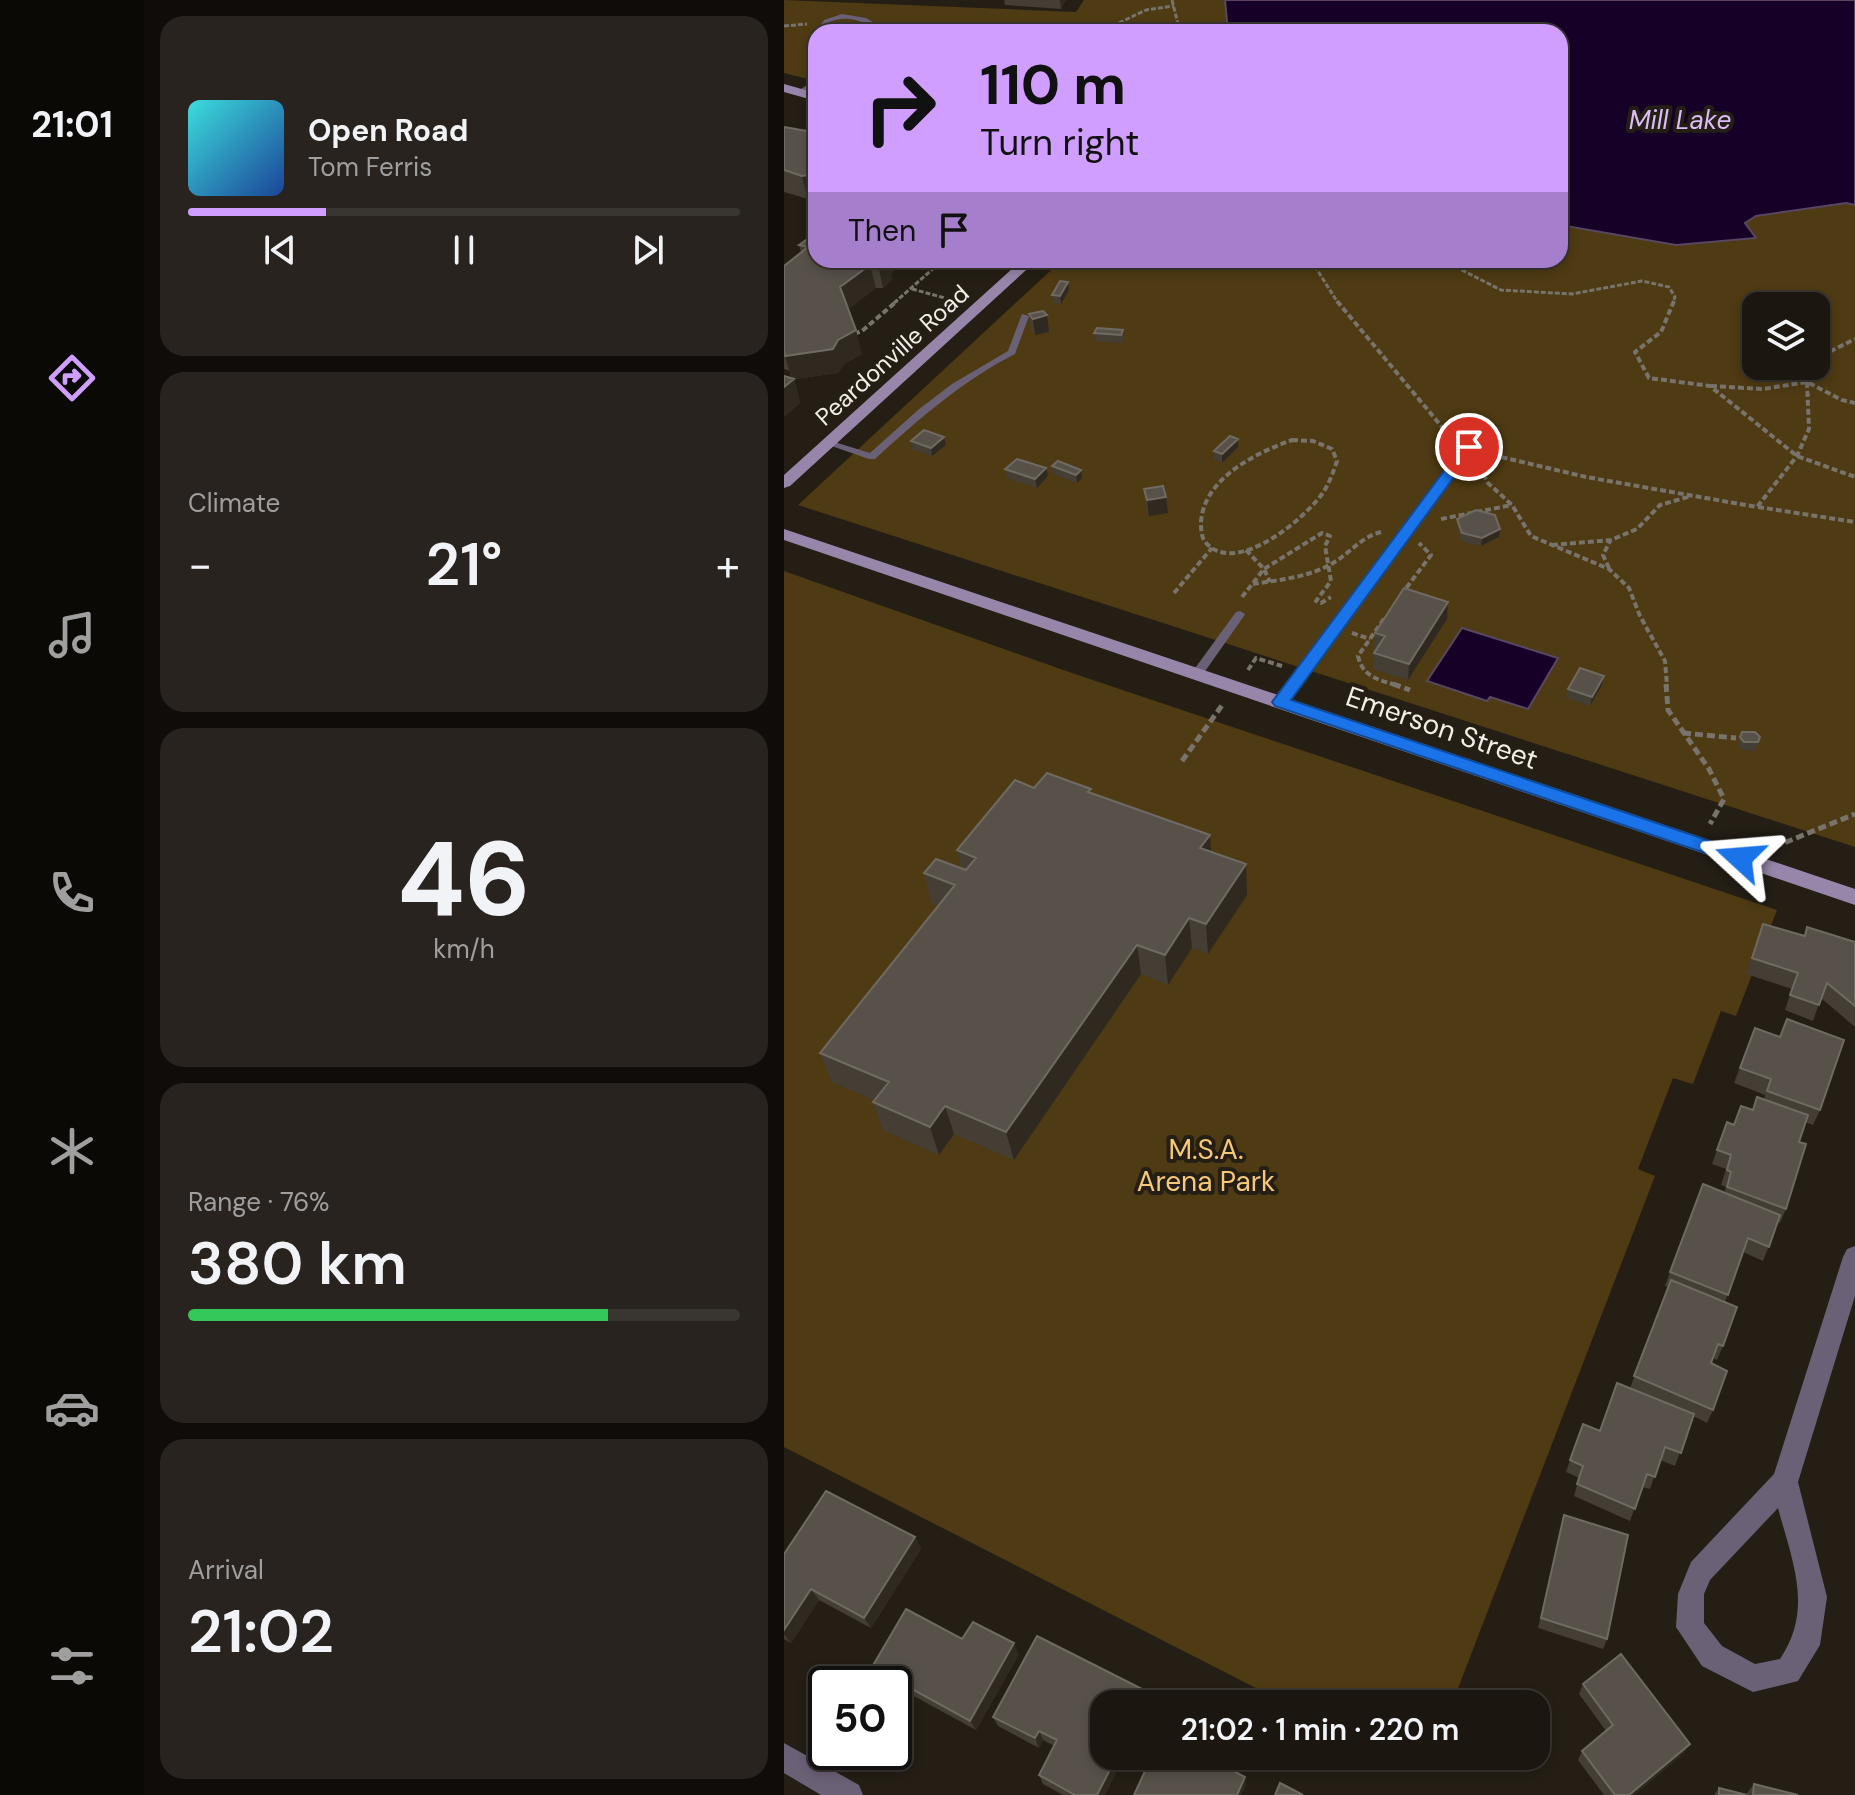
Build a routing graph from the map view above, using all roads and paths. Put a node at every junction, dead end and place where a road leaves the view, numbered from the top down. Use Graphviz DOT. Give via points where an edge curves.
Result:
graph roads {
  1 [pos="1172,0"];
  2 [pos="1174,6"];
  3 [pos="824,24"];
  4 [pos="873,24"];
  5 [pos="1117,24"];
  6 [pos="1178,24"];
  7 [pos="784,88"];
  8 [pos="808,88"];
  9 [pos="801,93"];
  10 [pos="808,95"];
  11 [pos="934,268"];
  12 [pos="1021,268"];
  13 [pos="1316,268"];
  14 [pos="1458,268"];
  15 [pos="911,289"];
  16 [pos="956,301"];
  17 [pos="1025,316"];
  18 [pos="854,334"];
  19 [pos="1855,339"];
  20 [pos="1807,382"];
  21 [pos="1710,386"];
  22 [pos="1855,403"];
  23 [pos="828,443"];
  24 [pos="1469,447"];
  25 [pos="1797,456"];
  26 [pos="1855,477"];
  27 [pos="784,483"];
  28 [pos="1693,495"];
  29 [pos="1512,505"];
  30 [pos="1497,506"];
  31 [pos="1757,507"];
  32 [pos="1460,513"];
  33 [pos="1492,514"];
  34 [pos="1467,522"];
  35 [pos="1855,522"];
  36 [pos="1387,530"];
  37 [pos="1408,530"];
  38 [pos="784,534"];
  39 [pos="1611,540"];
  40 [pos="1551,545"];
  41 [pos="1212,548"];
  42 [pos="1246,550"];
  43 [pos="1264,569"];
  44 [pos="1609,569"];
  45 [pos="1270,582"];
  46 [pos="1252,584"];
  47 [pos="1174,593"];
  48 [pos="1399,598"];
  49 [pos="1239,601"];
  50 [pos="1240,614"];
  51 [pos="1387,614"];
  52 [pos="1197,674"];
  53 [pos="1410,690"];
  54 [pos="1280,702"];
  55 [pos="1206,727"];
  56 [pos="1682,733"];
  57 [pos="1736,738"];
  58 [pos="1182,761"];
  59 [pos="1855,814"];
  60 [pos="1698,844"];
  61 [pos="1740,858"];
  62 [pos="1855,897"];
  63 [pos="1855,1257"];
  64 [pos="1785,1482"];
  65 [pos="784,1757"];
  66 [pos="849,1795"];
  1 -- 2 [label="path"];
  2 -- 5 [label="path" via="1146,10"];
  2 -- 6 [label="path"];
  3 -- 4 [label="lane" via="849,14"];
  7 -- 9 [label="main road"];
  8 -- 9 [label="lane"];
  9 -- 10 [label="main road"];
  11 -- 15 [label="path"];
  12 -- 23 [label="main road, Peardonville Road"];
  13 -- 24 [label="path" via="1340,306 1442,427"];
  14 -- 21 [label="path" via="1501,290 1572,294 1642,281 1669,287 1675,297 1661,332 1635,352 1649,378"];
  15 -- 16 [label="path"];
  15 -- 18 [label="path"];
  17 -- 23 [label="lane" via="1012,352 941,393 872,457"];
  19 -- 20 [label="path" via="1823,355"];
  20 -- 21 [label="path" via="1763,389"];
  20 -- 22 [label="path"];
  20 -- 25 [label="path" via="1809,429"];
  21 -- 25 [label="path"];
  23 -- 27 [label="main road, Peardonville Road"];
  24 -- 28 [label="path" via="1586,477"];
  24 -- 29 [label="path" via="1488,483"];
  24 -- 37 [label="lane"];
  25 -- 26 [label="path"];
  25 -- 31 [label="path"];
  28 -- 31 [label="path"];
  28 -- 39 [label="path" via="1660,505 1637,529"];
  29 -- 30 [label="path"];
  29 -- 40 [label="path" via="1531,536"];
  30 -- 32 [label="path"];
  30 -- 33 [label="path"];
  31 -- 35 [label="path"];
  32 -- 34 [label="path"];
  32 -- 37 [label="path"];
  36 -- 45 [label="path" via="1371,533 1328,566"];
  37 -- 48 [label="path" via="1431,555"];
  37 -- 54 [label="lane"];
  38 -- 52 [label="main road, Emerson Street"];
  39 -- 40 [label="path"];
  39 -- 44 [label="path" via="1603,555"];
  40 -- 44 [label="path"];
  41 -- 42 [label="path"];
  41 -- 42 [label="path" via="1203,539 1201,509 1230,473 1270,446 1292,440 1332,449 1337,461 1333,474 1309,511 1269,541"];
  41 -- 47 [label="path"];
  42 -- 43 [label="path"];
  43 -- 45 [label="path"];
  43 -- 46 [label="path"];
  44 -- 56 [label="path" via="1629,588 1665,661 1668,710"];
  45 -- 46 [label="path"];
  46 -- 49 [label="path"];
  50 -- 52 [label="lane"];
  51 -- 53 [label="path" via="1358,656 1361,669"];
  52 -- 54 [label="main road, Emerson Street"];
  54 -- 60 [label="main road, Emerson Street"];
  55 -- 58 [label="path"];
  56 -- 57 [label="path"];
  56 -- 60 [label="path" via="1724,799"];
  59 -- 61 [label="path"];
  60 -- 61 [label="main road, Emerson Street"];
  61 -- 62 [label="main road, Emerson Street"];
  63 -- 64 [label="street"];
  64 -- 64 [label="street" via="1700,1571 1691,1594 1690,1627 1712,1656 1753,1678 1788,1671 1806,1645 1814,1597"];
  65 -- 66 [label="street"];
}
